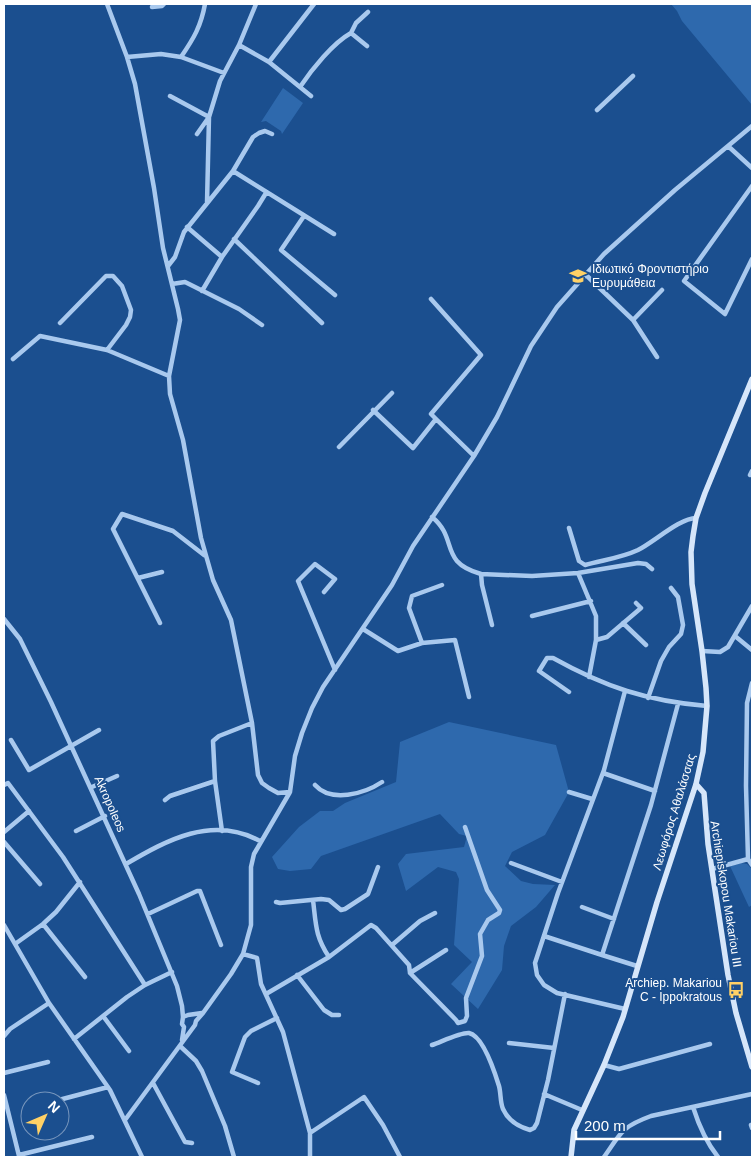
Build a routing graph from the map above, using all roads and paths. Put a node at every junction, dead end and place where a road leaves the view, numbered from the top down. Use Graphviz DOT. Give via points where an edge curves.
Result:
graph roads {
  1 [pos="107,4"];
  2 [pos="164,4"];
  3 [pos="205,4"];
  4 [pos="256,4"];
  5 [pos="314,4"];
  6 [pos="152,7"];
  7 [pos="368,12"];
  8 [pos="351,34"];
  9 [pos="239,45"];
  10 [pos="367,46"];
  11 [pos="127,57"];
  12 [pos="181,57"];
  13 [pos="269,62"];
  14 [pos="224,73"];
  15 [pos="633,76"];
  16 [pos="300,87"];
  17 [pos="170,96"];
  18 [pos="311,96"];
  19 [pos="597,110"];
  20 [pos="209,117"];
  21 [pos="752,126"];
  22 [pos="197,134"];
  23 [pos="272,134"];
  24 [pos="728,146"];
  25 [pos="752,168"];
  26 [pos="233,171"];
  27 [pos="752,186"];
  28 [pos="266,193"];
  29 [pos="206,204"];
  30 [pos="304,216"];
  31 [pos="187,227"];
  32 [pos="334,234"];
  33 [pos="234,240"];
  34 [pos="222,256"];
  35 [pos="752,259"];
  36 [pos="168,266"];
  37 [pos="586,275"];
  38 [pos="172,284"];
  39 [pos="662,290"];
  40 [pos="202,291"];
  41 [pos="335,295"];
  42 [pos="431,299"];
  43 [pos="632,320"];
  44 [pos="60,323"];
  45 [pos="322,323"];
  46 [pos="262,325"];
  47 [pos="107,350"];
  48 [pos="657,357"];
  49 [pos="12,359"];
  50 [pos="169,376"];
  51 [pos="752,379"];
  52 [pos="392,392"];
  53 [pos="373,410"];
  54 [pos="436,419"];
  55 [pos="339,447"];
  56 [pos="474,456"];
  57 [pos="432,517"];
  58 [pos="696,518"];
  59 [pos="569,528"];
  60 [pos="205,556"];
  61 [pos="652,569"];
  62 [pos="162,572"];
  63 [pos="578,573"];
  64 [pos="481,574"];
  65 [pos="138,578"];
  66 [pos="442,586"];
  67 [pos="671,588"];
  68 [pos="324,592"];
  69 [pos="591,601"];
  70 [pos="636,603"];
  71 [pos="752,606"];
  72 [pos="532,616"];
  73 [pos="4,618"];
  74 [pos="624,623"];
  75 [pos="160,624"];
  76 [pos="492,626"];
  77 [pos="363,629"];
  78 [pos="735,636"];
  79 [pos="596,640"];
  80 [pos="422,643"];
  81 [pos="646,646"];
  82 [pos="752,650"];
  83 [pos="702,652"];
  84 [pos="334,670"];
  85 [pos="589,678"];
  86 [pos="752,683"];
  87 [pos="751,690"];
  88 [pos="625,691"];
  89 [pos="569,692"];
  90 [pos="469,697"];
  91 [pos="648,698"];
  92 [pos="678,704"];
  93 [pos="707,706"];
  94 [pos="252,723"];
  95 [pos="99,730"];
  96 [pos="11,740"];
  97 [pos="72,745"];
  98 [pos="603,773"];
  99 [pos="118,776"];
  100 [pos="215,781"];
  101 [pos="382,782"];
  102 [pos="315,784"];
  103 [pos="696,784"];
  104 [pos="4,785"];
  105 [pos="746,786"];
  106 [pos="752,786"];
  107 [pos="92,787"];
  108 [pos="656,791"];
  109 [pos="290,792"];
  110 [pos="569,792"];
  111 [pos="592,799"];
  112 [pos="165,800"];
  113 [pos="29,811"];
  114 [pos="105,816"];
  115 [pos="465,827"];
  116 [pos="76,831"];
  117 [pos="222,831"];
  118 [pos="4,832"];
  119 [pos="260,841"];
  120 [pos="4,842"];
  121 [pos="748,859"];
  122 [pos="126,864"];
  123 [pos="511,864"];
  124 [pos="752,865"];
  125 [pos="378,866"];
  126 [pos="712,870"];
  127 [pos="80,882"];
  128 [pos="562,882"];
  129 [pos="40,884"];
  130 [pos="313,900"];
  131 [pos="276,902"];
  132 [pos="582,907"];
  133 [pos="435,913"];
  134 [pos="148,914"];
  135 [pos="614,919"];
  136 [pos="43,924"];
  137 [pos="4,925"];
  138 [pos="544,936"];
  139 [pos="15,944"];
  140 [pos="221,945"];
  141 [pos="392,945"];
  142 [pos="446,950"];
  143 [pos="243,954"];
  144 [pos="602,955"];
  145 [pos="329,957"];
  146 [pos="637,966"];
  147 [pos="172,972"];
  148 [pos="410,973"];
  149 [pos="297,975"];
  150 [pos="85,977"];
  151 [pos="145,986"];
  152 [pos="266,994"];
  153 [pos="565,994"];
  154 [pos="49,1003"];
  155 [pos="625,1009"];
  156 [pos="203,1013"];
  157 [pos="339,1015"];
  158 [pos="103,1016"];
  159 [pos="188,1016"];
  160 [pos="277,1018"];
  161 [pos="196,1021"];
  162 [pos="184,1027"];
  163 [pos="192,1028"];
  164 [pos="4,1036"];
  165 [pos="74,1039"];
  166 [pos="509,1043"];
  167 [pos="710,1044"];
  168 [pos="180,1045"];
  169 [pos="432,1045"];
  170 [pos="554,1048"];
  171 [pos="749,1048"];
  172 [pos="129,1051"];
  173 [pos="48,1062"];
  174 [pos="604,1065"];
  175 [pos="752,1067"];
  176 [pos="4,1074"];
  177 [pos="153,1083"];
  178 [pos="258,1083"];
  179 [pos="108,1087"];
  180 [pos="544,1094"];
  181 [pos="752,1094"];
  182 [pos="4,1095"];
  183 [pos="70,1097"];
  184 [pos="693,1107"];
  185 [pos="582,1110"];
  186 [pos="6,1113"];
  187 [pos="125,1120"];
  188 [pos="310,1133"];
  189 [pos="92,1137"];
  190 [pos="192,1143"];
  191 [pos="19,1156"];
  192 [pos="142,1157"];
  193 [pos="234,1157"];
  194 [pos="310,1157"];
  195 [pos="400,1157"];
  196 [pos="571,1157"];
  197 [pos="604,1157"];
  198 [pos="718,1157"];
  1 -- 11 [label="street"];
  2 -- 6 [label="street"];
  3 -- 12 [label="street" via="201,23"];
  4 -- 9 [label="street"];
  5 -- 13 [label="street"];
  7 -- 8 [label="street"];
  8 -- 10 [label="street"];
  8 -- 16 [label="street" via="340,41"];
  9 -- 13 [label="street"];
  9 -- 14 [label="street"];
  11 -- 12 [label="street" via="161,54"];
  11 -- 36 [label="street"];
  12 -- 14 [label="street"];
  13 -- 16 [label="street"];
  14 -- 20 [label="street"];
  15 -- 19 [label="street"];
  16 -- 18 [label="street"];
  17 -- 20 [label="street"];
  20 -- 22 [label="street"];
  20 -- 29 [label="street"];
  21 -- 24 [label="street"];
  23 -- 26 [label="street" via="266,131 253,138"];
  24 -- 25 [label="street"];
  24 -- 37 [label="street" via="604,254"];
  26 -- 28 [label="street"];
  26 -- 29 [label="street"];
  27 -- 35 [label="street" via="684,281 725,314"];
  28 -- 30 [label="street"];
  28 -- 33 [label="street"];
  29 -- 31 [label="street"];
  30 -- 32 [label="street"];
  30 -- 41 [label="street" via="281,250"];
  31 -- 34 [label="street"];
  31 -- 36 [label="street"];
  33 -- 34 [label="street"];
  33 -- 45 [label="street"];
  34 -- 40 [label="street"];
  36 -- 38 [label="street"];
  37 -- 43 [label="street"];
  37 -- 56 [label="street" via="557,307 531,346"];
  38 -- 40 [label="street" via="185,282"];
  38 -- 50 [label="street" via="180,320"];
  39 -- 43 [label="street"];
  40 -- 46 [label="street" via="239,309"];
  42 -- 54 [label="street" via="481,356 431,414"];
  43 -- 48 [label="street"];
  44 -- 47 [label="street" via="106,276 112,276 122,286 131,310 126,325"];
  47 -- 49 [label="street" via="40,336"];
  47 -- 50 [label="street"];
  50 -- 60 [label="street" via="170,394 186,455"];
  51 -- 58 [label="main road, Λεωφόρος Αθαλάσσας"];
  52 -- 53 [label="street"];
  53 -- 54 [label="street" via="414,448"];
  53 -- 55 [label="street"];
  54 -- 56 [label="street"];
  56 -- 57 [label="street"];
  57 -- 64 [label="street" via="445,531 453,557 459,564"];
  57 -- 77 [label="street"];
  58 -- 59 [label="street" via="686,520 639,550 585,565 579,561"];
  58 -- 83 [label="main road, Λεωφόρος Αθαλάσσας" via="691,566"];
  60 -- 65 [label="street" via="173,531 122,514 113,529"];
  60 -- 94 [label="street" via="231,620"];
  61 -- 63 [label="street" via="638,563"];
  62 -- 65 [label="street"];
  63 -- 64 [label="street" via="532,576"];
  63 -- 69 [label="street"];
  64 -- 76 [label="street"];
  65 -- 75 [label="street"];
  66 -- 80 [label="street" via="412,596 409,608"];
  67 -- 91 [label="street" via="678,597 683,625 661,661"];
  68 -- 84 [label="street" via="335,579 315,564 298,582"];
  69 -- 72 [label="street"];
  69 -- 79 [label="street" via="596,616"];
  70 -- 74 [label="street" via="641,608"];
  71 -- 78 [label="street"];
  73 -- 97 [label="street, Akropoleos" via="20,639"];
  74 -- 79 [label="street" via="607,637"];
  74 -- 81 [label="street"];
  77 -- 80 [label="street" via="398,651"];
  77 -- 84 [label="street"];
  78 -- 82 [label="street"];
  78 -- 83 [label="street" via="720,652"];
  79 -- 85 [label="street"];
  80 -- 90 [label="street" via="455,640"];
  83 -- 93 [label="main road, Λεωφόρος Αθαλάσσας"];
  84 -- 109 [label="street" via="302,733"];
  85 -- 88 [label="street"];
  85 -- 89 [label="street" via="548,658 539,671"];
  86 -- 87 [label="street"];
  87 -- 105 [label="street" via="747,703"];
  88 -- 91 [label="street"];
  88 -- 98 [label="street"];
  91 -- 92 [label="street"];
  92 -- 93 [label="street"];
  92 -- 108 [label="street"];
  93 -- 103 [label="main road, Λεωφόρος Αθαλάσσας"];
  94 -- 100 [label="street" via="214,741"];
  94 -- 109 [label="street" via="258,775 262,783 278,793"];
  95 -- 97 [label="street"];
  96 -- 97 [label="street" via="29,770"];
  97 -- 107 [label="street, Akropoleos"];
  98 -- 108 [label="street"];
  98 -- 111 [label="street"];
  99 -- 107 [label="street"];
  100 -- 112 [label="street"];
  100 -- 117 [label="street"];
  101 -- 102 [label="street" via="352,794 325,793"];
  103 -- 126 [label="main road, Archiepiskopou Makariou III" via="704,793"];
  103 -- 146 [label="main road, Λεωφόρος Αθαλάσσας"];
  104 -- 113 [label="street" via="8,783"];
  105 -- 106 [label="street"];
  105 -- 121 [label="street"];
  107 -- 114 [label="street, Akropoleos"];
  108 -- 135 [label="street"];
  109 -- 119 [label="street"];
  110 -- 111 [label="street"];
  111 -- 128 [label="street"];
  113 -- 118 [label="street"];
  113 -- 127 [label="street"];
  114 -- 116 [label="street"];
  114 -- 122 [label="street, Akropoleos"];
  115 -- 148 [label="street" via="487,890 500,910 488,920 480,934 482,956 466,998 465,1021 458,1023"];
  117 -- 119 [label="street"];
  117 -- 122 [label="street" via="188,833"];
  119 -- 143 [label="street" via="251,867 251,925"];
  120 -- 129 [label="street"];
  121 -- 124 [label="street"];
  121 -- 126 [label="street"];
  122 -- 134 [label="street, Akropoleos"];
  123 -- 128 [label="street"];
  125 -- 130 [label="street" via="368,894 345,909 341,910 329,900"];
  126 -- 171 [label="main road, Archiepiskopou Makariou III" via="733,1001"];
  127 -- 136 [label="street"];
  127 -- 151 [label="street"];
  128 -- 138 [label="street"];
  130 -- 131 [label="street"];
  130 -- 145 [label="street" via="316,932"];
  132 -- 135 [label="street"];
  133 -- 141 [label="street" via="420,921"];
  134 -- 140 [label="street" via="200,891"];
  134 -- 147 [label="street, Akropoleos"];
  135 -- 144 [label="street"];
  136 -- 139 [label="street"];
  136 -- 150 [label="street"];
  137 -- 139 [label="street"];
  138 -- 144 [label="street"];
  138 -- 153 [label="street" via="535,963 537,975 544,985"];
  139 -- 154 [label="street"];
  141 -- 145 [label="street" via="371,924"];
  141 -- 148 [label="street" via="409,965"];
  142 -- 148 [label="street"];
  143 -- 152 [label="street" via="257,958"];
  143 -- 156 [label="street"];
  144 -- 146 [label="street"];
  145 -- 149 [label="street"];
  146 -- 155 [label="main road, Λεωφόρος Αθαλάσσας"];
  147 -- 151 [label="street"];
  147 -- 159 [label="street, Akropoleos"];
  149 -- 152 [label="street"];
  149 -- 157 [label="street" via="324,1010"];
  151 -- 158 [label="street"];
  152 -- 160 [label="street"];
  153 -- 155 [label="street"];
  153 -- 170 [label="street"];
  154 -- 164 [label="street"];
  154 -- 165 [label="street"];
  155 -- 174 [label="main road, Λεωφόρος Αθαλάσσας"];
  156 -- 159 [label="street"];
  156 -- 161 [label="street"];
  158 -- 165 [label="street"];
  158 -- 172 [label="street"];
  159 -- 161 [label="street"];
  159 -- 162 [label="street" via="182,1021"];
  160 -- 178 [label="street" via="245,1037 232,1072"];
  160 -- 188 [label="street"];
  161 -- 163 [label="street"];
  162 -- 163 [label="street"];
  162 -- 168 [label="street"];
  163 -- 168 [label="street"];
  165 -- 179 [label="street"];
  166 -- 170 [label="street"];
  167 -- 174 [label="street" via="619,1069"];
  168 -- 177 [label="street"];
  168 -- 193 [label="street" via="202,1071"];
  169 -- 180 [label="street" via="467,1033 473,1035 489,1059 503,1109 520,1127 534,1128"];
  170 -- 180 [label="street"];
  171 -- 175 [label="main road, Archiepiskopou Makariou III"];
  173 -- 176 [label="street"];
  174 -- 185 [label="main road, Λεωφόρος Αθαλάσσας"];
  177 -- 187 [label="street"];
  177 -- 190 [label="street" via="185,1142"];
  179 -- 183 [label="street"];
  179 -- 187 [label="street"];
  180 -- 185 [label="street"];
  181 -- 184 [label="street"];
  182 -- 186 [label="street"];
  184 -- 197 [label="street" via="651,1116 625,1128"];
  184 -- 198 [label="street" via="700,1128"];
  185 -- 196 [label="main road, Λεωφόρος Αθαλάσσας" via="574,1130"];
  186 -- 191 [label="street"];
  187 -- 192 [label="street"];
  188 -- 194 [label="street"];
  188 -- 195 [label="street" via="364,1097"];
  189 -- 191 [label="street"];
}
